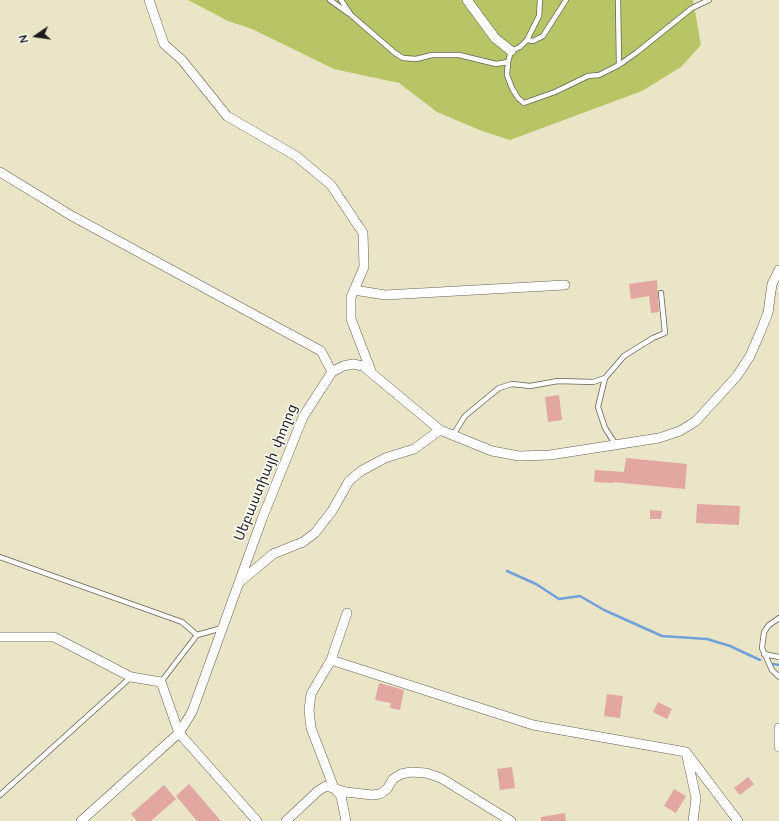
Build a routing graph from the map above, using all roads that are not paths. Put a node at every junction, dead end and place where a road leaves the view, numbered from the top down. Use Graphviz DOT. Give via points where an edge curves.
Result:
graph roads {
  1 [pos="149,0"];
  2 [pos="330,0"];
  3 [pos="341,0"];
  4 [pos="468,0"];
  5 [pos="540,0"];
  6 [pos="566,0"];
  7 [pos="618,0"];
  8 [pos="709,0"];
  9 [pos="351,15"];
  10 [pos="527,40"];
  11 [pos="510,51"];
  12 [pos="508,62"];
  13 [pos="619,65"];
  14 [pos="0,172"];
  15 [pos="779,270"];
  16 [pos="565,286"];
  17 [pos="354,290"];
  18 [pos="661,293"];
  19 [pos="332,372"];
  20 [pos="371,372"];
  21 [pos="605,378"];
  22 [pos="440,430"];
  23 [pos="453,435"];
  24 [pos="616,445"];
  25 [pos="0,557"];
  26 [pos="238,584"];
  27 [pos="347,613"];
  28 [pos="779,618"];
  29 [pos="222,628"];
  30 [pos="197,635"];
  31 [pos="0,637"];
  32 [pos="764,654"];
  33 [pos="779,657"];
  34 [pos="331,660"];
  35 [pos="131,677"];
  36 [pos="779,677"];
  37 [pos="161,682"];
  38 [pos="779,728"];
  39 [pos="179,733"];
  40 [pos="779,747"];
  41 [pos="686,752"];
  42 [pos="334,788"];
  43 [pos="0,795"];
  44 [pos="81,821"];
  45 [pos="257,821"];
  46 [pos="286,821"];
  47 [pos="346,821"];
  48 [pos="511,821"];
  49 [pos="693,821"];
  50 [pos="738,821"];
  1 -- 17 [label="street" via="164,44 182,60 227,116 296,156 331,185 363,233 364,267"];
  2 -- 9 [label="lane"];
  3 -- 9 [label="lane"];
  4 -- 11 [label="street" via="495,38"];
  5 -- 10 [label="lane" via="539,16"];
  6 -- 10 [label="lane" via="543,36 533,41"];
  7 -- 13 [label="lane"];
  8 -- 13 [label="lane" via="692,8"];
  9 -- 12 [label="lane" via="403,58 459,55 496,64"];
  10 -- 11 [label="lane" via="520,47"];
  11 -- 12 [label="lane"];
  12 -- 13 [label="lane" via="512,88 524,102 555,92 588,76 599,75"];
  14 -- 19 [label="street" via="72,216 321,350"];
  15 -- 24 [label="street" via="772,284 768,313 750,356 738,376 712,405 696,421 680,431 659,438"];
  16 -- 17 [label="street" via="384,295"];
  17 -- 20 [label="street" via="351,297 351,319"];
  18 -- 21 [label="lane" via="665,334 653,338 624,356"];
  19 -- 20 [label="street" via="352,364 363,366"];
  19 -- 26 [label="street, Սեբաստիայի փողոց" via="303,417"];
  20 -- 22 [label="street"];
  21 -- 23 [label="lane" via="593,382 558,381 530,386 512,384 499,388 465,416"];
  21 -- 24 [label="lane" via="598,407 605,428"];
  22 -- 23 [label="street"];
  22 -- 26 [label="street" via="414,449 385,458 361,471 349,481 332,511 315,533 303,542 273,554"];
  23 -- 24 [label="street" via="492,451 519,456 550,455"];
  25 -- 30 [label="lane" via="182,622"];
  26 -- 29 [label="street, Սեբաստիայի փողոց"];
  27 -- 34 [label="street"];
  28 -- 32 [label="lane" via="764,632"];
  29 -- 30 [label="lane"];
  29 -- 39 [label="street, Սեբաստիայի փողոց" via="192,712"];
  30 -- 37 [label="lane"];
  31 -- 35 [label="street" via="54,637"];
  32 -- 33 [label="lane"];
  32 -- 36 [label="lane" via="772,670"];
  34 -- 41 [label="street" via="533,725"];
  34 -- 42 [label="street" via="311,694 309,710 311,728"];
  35 -- 37 [label="street"];
  35 -- 43 [label="lane"];
  37 -- 39 [label="street"];
  38 -- 40 [label="street"];
  39 -- 44 [label="street, Սեբաստիայի փողոց"];
  39 -- 45 [label="street"];
  41 -- 49 [label="street" via="696,798"];
  41 -- 50 [label="street"];
  42 -- 46 [label="street" via="326,786 318,791"];
  42 -- 47 [label="street" via="341,796"];
  42 -- 48 [label="street" via="346,792 380,794 387,790 393,779 402,774 426,773 441,778"];
}
